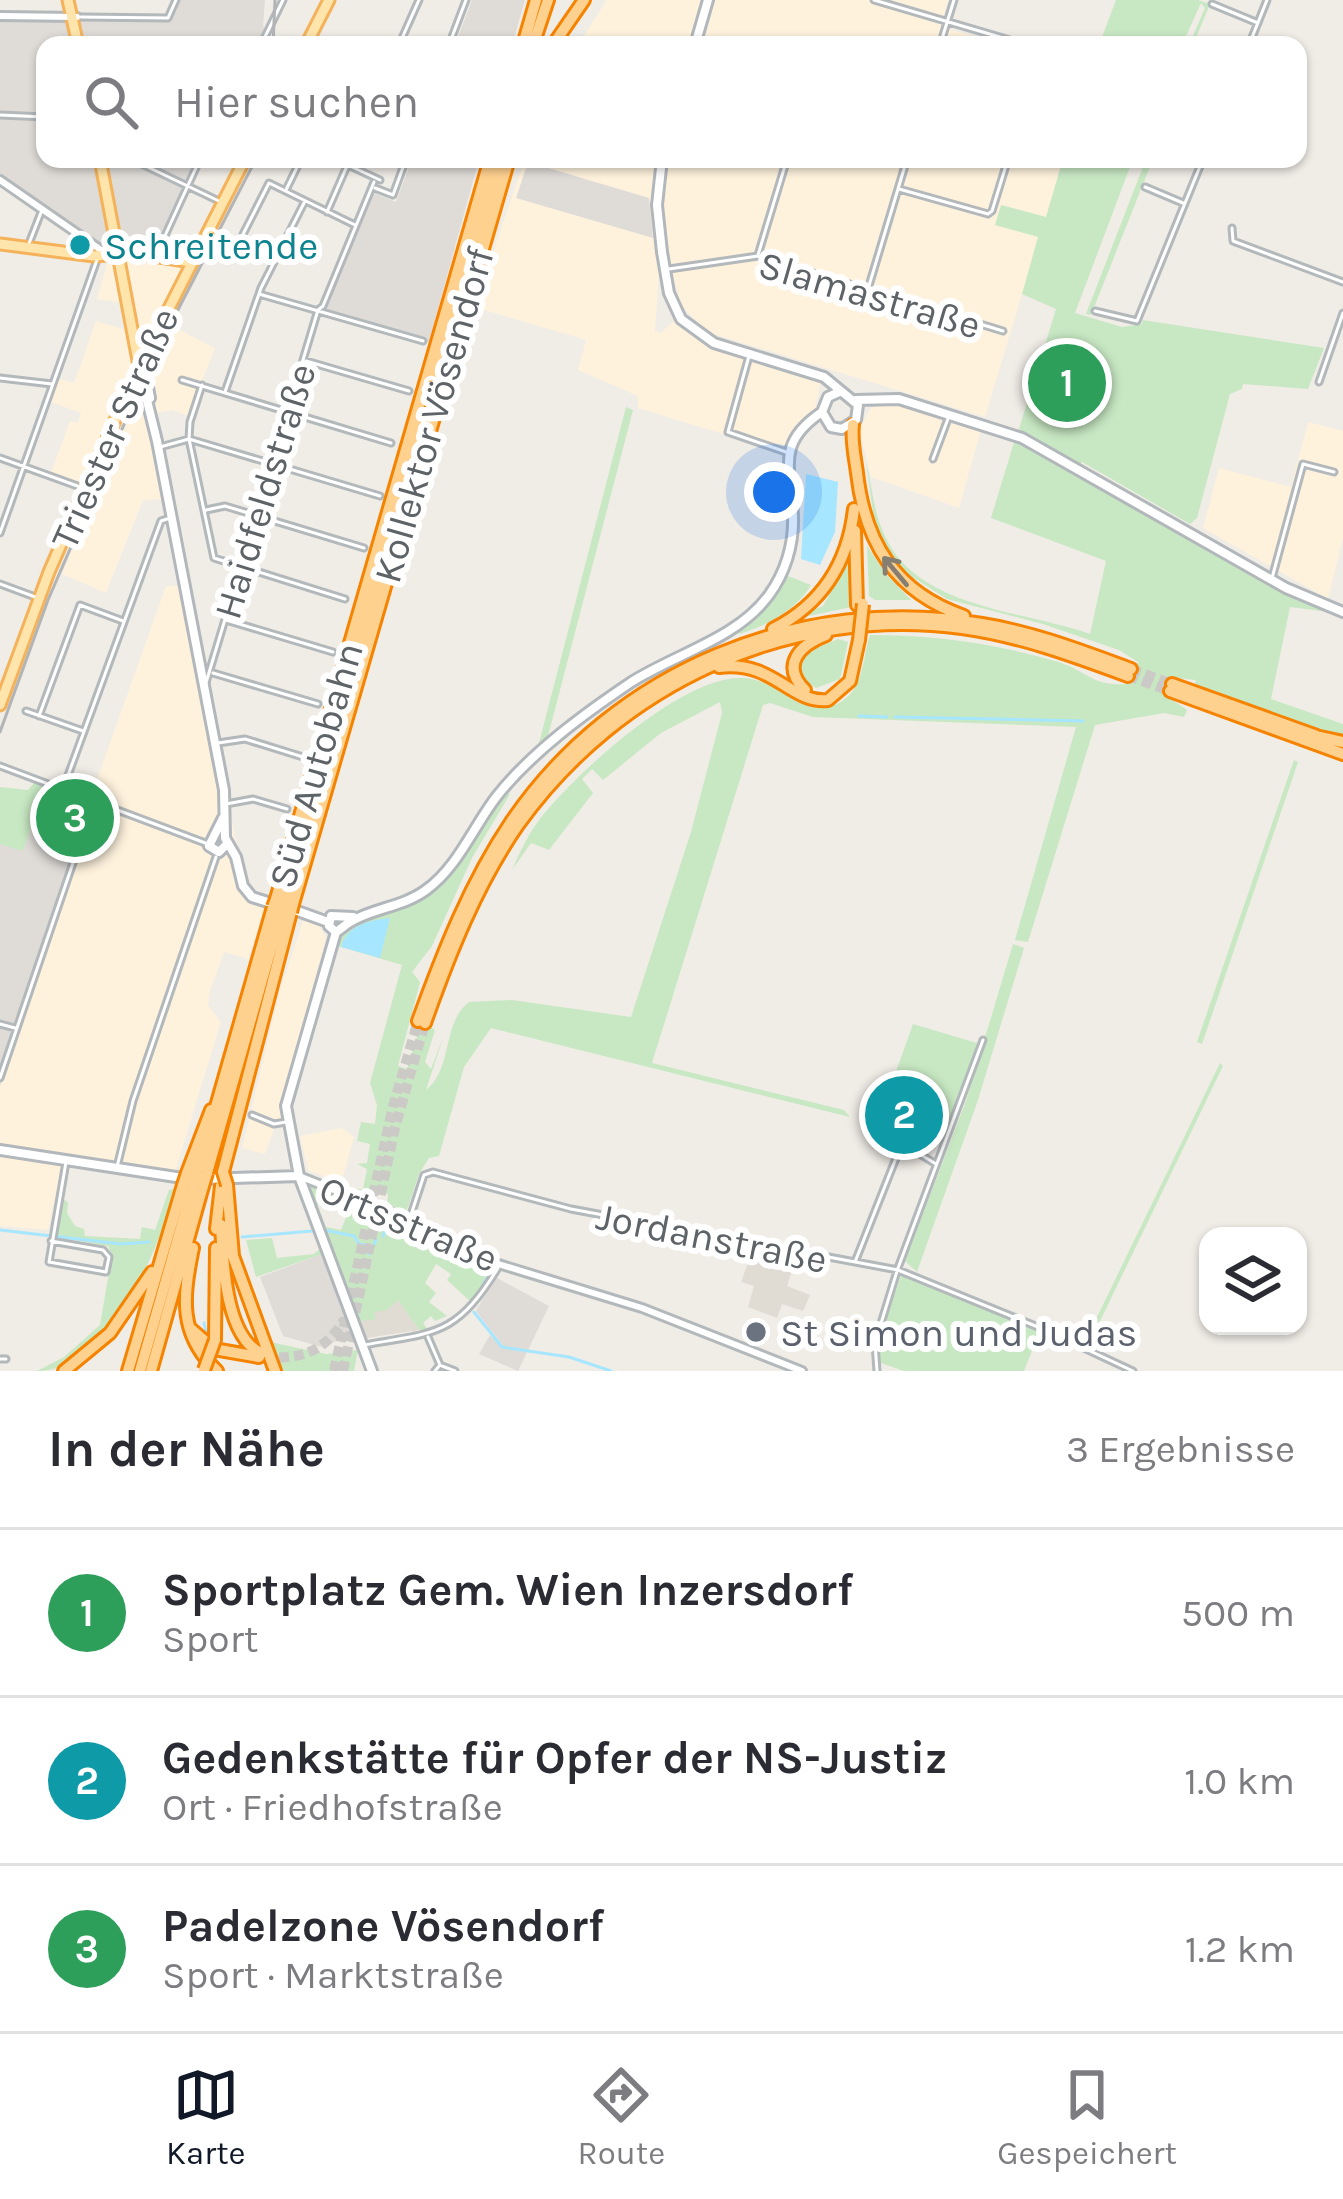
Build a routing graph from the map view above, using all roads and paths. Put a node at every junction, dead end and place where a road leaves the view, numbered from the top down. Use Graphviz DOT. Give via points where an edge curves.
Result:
graph roads {
  1 [pos="71,0"];
  2 [pos="176,0"];
  3 [pos="283,0"];
  4 [pos="329,0"];
  5 [pos="419,0"];
  6 [pos="466,0"];
  7 [pos="586,0"];
  8 [pos="708,0"];
  9 [pos="874,0"];
  10 [pos="954,0"];
  11 [pos="1267,0"];
  12 [pos="539,1"];
  13 [pos="1212,4"];
  14 [pos="0,16"];
  15 [pos="75,17"];
  16 [pos="947,22"];
  17 [pos="1258,23"];
  18 [pos="78,36"];
  19 [pos="266,36"];
  20 [pos="311,36"];
  21 [pos="403,36"];
  22 [pos="452,36"];
  23 [pos="526,36"];
  24 [pos="534,36"];
  25 [pos="562,36"];
  26 [pos="698,36"];
  27 [pos="943,36"];
  28 [pos="996,36"];
  29 [pos="1253,36"];
  30 [pos="0,115"];
  31 [pos="36,117"];
  32 [pos="104,168"];
  33 [pos="149,168"];
  34 [pos="196,168"];
  35 [pos="240,168"];
  36 [pos="296,168"];
  37 [pos="346,168"];
  38 [pos="358,168"];
  39 [pos="403,168"];
  40 [pos="488,168"];
  41 [pos="496,168"];
  42 [pos="506,168"];
  43 [pos="661,168"];
  44 [pos="784,168"];
  45 [pos="904,168"];
  46 [pos="1005,168"];
  47 [pos="1199,168"];
  48 [pos="0,180"];
  49 [pos="398,181"];
  50 [pos="376,182"];
  51 [pos="188,186"];
  52 [pos="1145,187"];
  53 [pos="898,188"];
  54 [pos="285,191"];
  55 [pos="378,191"];
  56 [pos="368,197"];
  57 [pos="305,201"];
  58 [pos="222,203"];
  59 [pos="1185,204"];
  60 [pos="43,208"];
  61 [pos="327,212"];
  62 [pos="357,226"];
  63 [pos="1232,227"];
  64 [pos="0,244"];
  65 [pos="28,248"];
  66 [pos="120,250"];
  67 [pos="158,251"];
  68 [pos="234,252"];
  69 [pos="99,253"];
  70 [pos="758,256"];
  71 [pos="193,260"];
  72 [pos="665,270"];
  73 [pos="1343,282"];
  74 [pos="868,290"];
  75 [pos="259,294"];
  76 [pos="318,310"];
  77 [pos="1095,311"];
  78 [pos="1343,313"];
  79 [pos="1342,322"];
  80 [pos="1003,331"];
  81 [pos="139,334"];
  82 [pos="153,335"];
  83 [pos="423,340"];
  84 [pos="750,354"];
  85 [pos="304,360"];
  86 [pos="141,362"];
  87 [pos="815,374"];
  88 [pos="0,378"];
  89 [pos="182,380"];
  90 [pos="1319,382"];
  91 [pos="53,384"];
  92 [pos="202,385"];
  93 [pos="409,391"];
  94 [pos="225,392"];
  95 [pos="839,392"];
  96 [pos="828,398"];
  97 [pos="858,405"];
  98 [pos="288,412"];
  99 [pos="822,412"];
  100 [pos="949,414"];
  101 [pos="853,425"];
  102 [pos="832,426"];
  103 [pos="190,439"];
  104 [pos="795,439"];
  105 [pos="391,443"];
  106 [pos="158,447"];
  107 [pos="789,453"];
  108 [pos="0,458"];
  109 [pos="933,459"];
  110 [pos="273,464"];
  111 [pos="24,466"];
  112 [pos="1334,472"];
  113 [pos="858,488"];
  114 [pos="85,489"];
  115 [pos="380,496"];
  116 [pos="854,509"];
  117 [pos="205,510"];
  118 [pos="257,516"];
  119 [pos="171,518"];
  120 [pos="0,532"];
  121 [pos="364,548"];
  122 [pos="242,568"];
  123 [pos="1271,580"];
  124 [pos="0,584"];
  125 [pos="38,598"];
  126 [pos="345,599"];
  127 [pos="860,604"];
  128 [pos="1343,613"];
  129 [pos="225,620"];
  130 [pos="124,621"];
  131 [pos="983,624"];
  132 [pos="850,627"];
  133 [pos="857,640"];
  134 [pos="739,645"];
  135 [pos="333,652"];
  136 [pos="208,672"];
  137 [pos="687,677"];
  138 [pos="318,704"];
  139 [pos="0,705"];
  140 [pos="26,711"];
  141 [pos="39,716"];
  142 [pos="85,732"];
  143 [pos="215,743"];
  144 [pos="1342,750"];
  145 [pos="303,757"];
  146 [pos="0,766"];
  147 [pos="63,789"];
  148 [pos="94,801"];
  149 [pos="287,808"];
  150 [pos="226,809"];
  151 [pos="218,844"];
  152 [pos="283,906"];
  153 [pos="345,921"];
  154 [pos="331,925"];
  155 [pos="0,1024"];
  156 [pos="16,1029"];
  157 [pos="983,1040"];
  158 [pos="0,1078"];
  159 [pos="252,1115"];
  160 [pos="288,1122"];
  161 [pos="877,1128"];
  162 [pos="902,1143"];
  163 [pos="0,1150"];
  164 [pos="67,1158"];
  165 [pos="938,1166"];
  166 [pos="116,1169"];
  167 [pos="298,1175"];
  168 [pos="195,1179"];
  169 [pos="224,1181"];
  170 [pos="199,1204"];
  171 [pos="409,1221"];
  172 [pos="51,1236"];
  173 [pos="160,1258"];
  174 [pos="855,1264"];
  175 [pos="500,1265"];
  176 [pos="898,1270"];
  177 [pos="185,1322"];
  178 [pos="438,1332"];
  179 [pos="427,1335"];
  180 [pos="362,1346"];
  181 [pos="262,1347"];
  182 [pos="434,1347"];
  183 [pos="440,1365"];
  184 [pos="64,1371"];
  185 [pos="128,1371"];
  186 [pos="140,1371"];
  187 [pos="151,1371"];
  188 [pos="204,1371"];
  189 [pos="217,1371"];
  190 [pos="275,1371"];
  191 [pos="372,1371"];
  192 [pos="435,1371"];
  193 [pos="455,1371"];
  194 [pos="802,1371"];
  195 [pos="877,1371"];
  196 [pos="1133,1371"];
  1 -- 15 [label="main road"];
  2 -- 15 [label="street" via="168,18"];
  3 -- 19 [label="street"];
  4 -- 20 [label="main road"];
  5 -- 21 [label="street"];
  6 -- 22 [label="street"];
  7 -- 25 [label="highway"];
  8 -- 26 [label="main road"];
  9 -- 16 [label="street"];
  10 -- 16 [label="street"];
  11 -- 17 [label="street"];
  12 -- 23 [label="highway"];
  12 -- 24 [label="highway"];
  13 -- 17 [label="street"];
  14 -- 15 [label="street"];
  15 -- 18 [label="main road"];
  16 -- 27 [label="street"];
  16 -- 28 [label="street"];
  17 -- 29 [label="street"];
  30 -- 31 [label="street"];
  32 -- 66 [label="main road"];
  33 -- 51 [label="street"];
  34 -- 51 [label="street"];
  35 -- 58 [label="main road, Triester Straße"];
  36 -- 54 [label="street"];
  37 -- 61 [label="street"];
  38 -- 50 [label="street"];
  39 -- 49 [label="street"];
  40 -- 152 [label="highway, Süd Autobahn"];
  41 -- 152 [label="highway, Süd Autobahn"];
  42 -- 152 [label="highway, Kollektor Vösendorf"];
  43 -- 72 [label="main road"];
  44 -- 70 [label="street"];
  45 -- 53 [label="street"];
  46 -- 53 [label="street" via="988,214"];
  47 -- 59 [label="street"];
  48 -- 60 [label="street"];
  49 -- 50 [label="street"];
  49 -- 55 [label="street" via="393,195"];
  50 -- 55 [label="street"];
  50 -- 56 [label="street, Haidfeldstraße"];
  51 -- 58 [label="street"];
  51 -- 67 [label="street"];
  52 -- 59 [label="street"];
  53 -- 74 [label="street"];
  54 -- 57 [label="street"];
  54 -- 68 [label="street" via="269,183"];
  55 -- 56 [label="street"];
  56 -- 62 [label="street, Haidfeldstraße"];
  57 -- 61 [label="street"];
  57 -- 75 [label="street"];
  58 -- 71 [label="main road, Triester Straße"];
  59 -- 77 [label="street" via="1137,321"];
  60 -- 65 [label="street"];
  60 -- 69 [label="street"];
  61 -- 62 [label="street"];
  62 -- 76 [label="street, Haidfeldstraße"];
  63 -- 73 [label="street" via="1232,241"];
  64 -- 65 [label="main road"];
  65 -- 69 [label="main road"];
  66 -- 67 [label="main road"];
  66 -- 69 [label="main road"];
  66 -- 71 [label="main road"];
  66 -- 81 [label="main road"];
  66 -- 86 [label="main road"];
  67 -- 71 [label="main road"];
  69 -- 91 [label="street"];
  70 -- 72 [label="street, Slamastraße"];
  70 -- 74 [label="street, Slamastraße"];
  71 -- 82 [label="main road, Triester Straße"];
  72 -- 84 [label="main road" via="676,312 704,338"];
  74 -- 80 [label="street, Slamastraße"];
  75 -- 76 [label="street"];
  75 -- 94 [label="street"];
  76 -- 83 [label="street"];
  76 -- 85 [label="street, Haidfeldstraße"];
  78 -- 79 [label="street"];
  79 -- 90 [label="street"];
  81 -- 82 [label="main road"];
  81 -- 86 [label="main road"];
  82 -- 86 [label="main road, Triester Straße"];
  84 -- 87 [label="main road"];
  84 -- 107 [label="street" via="728,430"];
  85 -- 93 [label="street"];
  85 -- 98 [label="street, Haidfeldstraße"];
  86 -- 106 [label="main road"];
  86 -- 114 [label="main road, Triester Straße"];
  87 -- 95 [label="main road"];
  87 -- 96 [label="main road"];
  88 -- 91 [label="street"];
  89 -- 92 [label="street"];
  91 -- 111 [label="street"];
  92 -- 94 [label="street"];
  92 -- 103 [label="street"];
  94 -- 98 [label="street"];
  95 -- 96 [label="main road"];
  95 -- 97 [label="main road"];
  96 -- 99 [label="main road"];
  97 -- 100 [label="main road" via="899,399"];
  97 -- 101 [label="main road"];
  98 -- 105 [label="street"];
  98 -- 110 [label="street, Haidfeldstraße"];
  99 -- 102 [label="main road"];
  99 -- 104 [label="main road"];
  100 -- 109 [label="street"];
  100 -- 123 [label="main road" via="1040,447"];
  101 -- 102 [label="main road"];
  101 -- 113 [label="highway"];
  102 -- 104 [label="main road" via="814,424"];
  102 -- 116 [label="highway" via="846,442"];
  103 -- 106 [label="street"];
  103 -- 110 [label="street"];
  103 -- 117 [label="street"];
  104 -- 107 [label="main road"];
  106 -- 119 [label="main road"];
  107 -- 153 [label="main road" via="791,543 766,598 745,620 646,673 577,723 508,783 436,882 411,900"];
  108 -- 111 [label="street"];
  110 -- 115 [label="street"];
  110 -- 118 [label="street, Haidfeldstraße"];
  111 -- 114 [label="street"];
  111 -- 120 [label="street"];
  112 -- 123 [label="street" via="1303,464"];
  113 -- 127 [label="highway"];
  131 -- 113 [label="highway, one-way" via="926,600 898,577 869,532"];
  114 -- 125 [label="main road, Triester Straße"];
  116 -- 127 [label="highway"];
  116 -- 134 [label="highway" via="841,562 821,593 791,620"];
  117 -- 118 [label="street" via="225,506"];
  117 -- 122 [label="street" via="214,559"];
  118 -- 121 [label="street"];
  118 -- 122 [label="street, Haidfeldstraße"];
  119 -- 130 [label="street" via="161,521"];
  119 -- 136 [label="main road"];
  122 -- 126 [label="street"];
  122 -- 129 [label="street, Haidfeldstraße"];
  123 -- 128 [label="main road"];
  124 -- 125 [label="street"];
  125 -- 139 [label="main road, Triester Straße"];
  127 -- 133 [label="highway, bridge"];
  129 -- 135 [label="street"];
  129 -- 136 [label="street, Haidfeldstraße"];
  130 -- 141 [label="street" via="80,605"];
  130 -- 142 [label="street"];
  131 -- 132 [label="highway" via="1130,672 964,628"];
  131 -- 134 [label="highway" via="866,618"];
  132 -- 133 [label="highway" via="798,650 798,684 811,694 835,691"];
  132 -- 137 [label="highway" via="762,645"];
  133 -- 137 [label="highway" via="850,682 828,700 809,699 747,667"];
  134 -- 137 [label="highway" via="641,694 545,778 483,868 422,1022 475,902 535,802 594,740"];
  136 -- 138 [label="street"];
  136 -- 143 [label="main road"];
  140 -- 141 [label="street"];
  141 -- 142 [label="street"];
  142 -- 147 [label="street"];
  143 -- 145 [label="street" via="245,739"];
  143 -- 150 [label="main road"];
  144 -- 144 [label="highway" via="1320,737 1171,688"];
  146 -- 147 [label="street"];
  147 -- 148 [label="street"];
  148 -- 151 [label="street"];
  148 -- 156 [label="street"];
  149 -- 150 [label="street" via="253,799"];
  150 -- 151 [label="main road"];
  151 -- 154 [label="main road" via="252,897"];
  151 -- 166 [label="street"];
  152 -- 168 [label="highway, Süd Autobahn"];
  152 -- 168 [label="highway, Süd Autobahn" via="203,1122"];
  152 -- 169 [label="highway, Kollektor Vösendorf"];
  153 -- 154 [label="main road"];
  153 -- 154 [label="main road" via="339,914"];
  154 -- 160 [label="main road" via="287,1097"];
  155 -- 156 [label="street"];
  156 -- 158 [label="street"];
  157 -- 165 [label="street"];
  159 -- 160 [label="street"];
  160 -- 167 [label="main road"];
  161 -- 162 [label="street"];
  162 -- 165 [label="street"];
  162 -- 174 [label="street"];
  163 -- 164 [label="main road, Ortsstraße"];
  164 -- 166 [label="main road, Ortsstraße"];
  164 -- 172 [label="street"];
  165 -- 176 [label="street"];
  166 -- 167 [label="main road, Ortsstraße" via="179,1179"];
  167 -- 171 [label="street, Ortsstraße"];
  167 -- 180 [label="main road"];
  168 -- 170 [label="highway, Süd Autobahn"];
  168 -- 173 [label="highway"];
  168 -- 186 [label="highway, Süd Autobahn"];
  169 -- 181 [label="highway" via="231,1245"];
  169 -- 181 [label="highway" via="229,1293 242,1338"];
  169 -- 188 [label="highway, Kollektor Vösendorf, bridge" via="215,1340"];
  170 -- 177 [label="highway"];
  170 -- 187 [label="highway, Süd Autobahn"];
  171 -- 174 [label="street, Jordanstraße" via="424,1175 433,1172 571,1209"];
  171 -- 175 [label="street, Ortsstraße"];
  172 -- 172 [label="street" via="103,1250 106,1272 49,1262"];
  173 -- 184 [label="highway" via="119,1322"];
  173 -- 185 [label="highway"];
  174 -- 176 [label="street, Jordanstraße"];
  175 -- 178 [label="street" via="473,1307"];
  175 -- 194 [label="street, Ortsstraße" via="643,1308"];
  176 -- 195 [label="street" via="875,1343"];
  176 -- 196 [label="street, Jordanstraße"];
  177 -- 181 [label="highway" via="214,1349"];
  177 -- 189 [label="highway"];
  178 -- 179 [label="street"];
  178 -- 182 [label="street"];
  179 -- 180 [label="street"];
  179 -- 182 [label="street"];
  180 -- 191 [label="main road"];
  181 -- 190 [label="highway"];
  182 -- 183 [label="street"];
  183 -- 192 [label="street"];
  183 -- 193 [label="street"];
}
